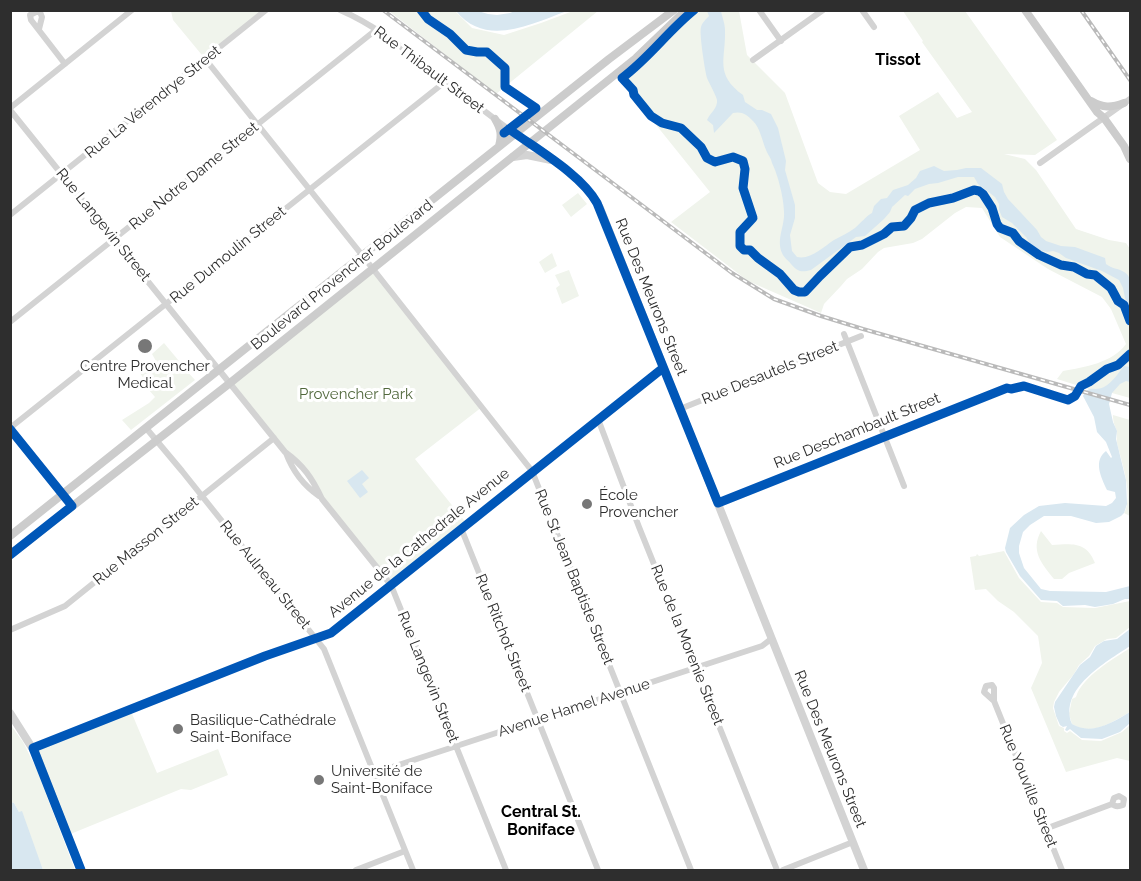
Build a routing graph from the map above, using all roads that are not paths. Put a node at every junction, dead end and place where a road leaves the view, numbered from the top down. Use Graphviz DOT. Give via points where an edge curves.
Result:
graph roads {
  1 [pos="266,10"];
  2 [pos="340,10"];
  3 [pos="674,10"];
  4 [pos="686,10"];
  5 [pos="759,10"];
  6 [pos="823,10"];
  7 [pos="862,10"];
  8 [pos="1025,10"];
  9 [pos="131,11"];
  10 [pos="655,25"];
  11 [pos="874,27"];
  12 [pos="39,29"];
  13 [pos="377,29"];
  14 [pos="662,32"];
  15 [pos="780,41"];
  16 [pos="206,60"];
  17 [pos="753,60"];
  18 [pos="65,64"];
  19 [pos="446,81"];
  20 [pos="1088,100"];
  21 [pos="1127,101"];
  22 [pos="10,109"];
  23 [pos="1100,117"];
  24 [pos="495,119"];
  25 [pos="258,125"];
  26 [pos="515,134"];
  27 [pos="529,142"];
  28 [pos="499,146"];
  29 [pos="1129,157"];
  30 [pos="508,159"];
  31 [pos="555,162"];
  32 [pos="1040,163"];
  33 [pos="62,174"];
  34 [pos="310,190"];
  35 [pos="10,215"];
  36 [pos="114,239"];
  37 [pos="362,255"];
  38 [pos="372,268"];
  39 [pos="166,304"];
  40 [pos="10,322"];
  41 [pos="844,334"];
  42 [pos="861,336"];
  43 [pos="847,342"];
  44 [pos="663,368"];
  45 [pos="219,370"];
  46 [pos="230,383"];
  47 [pos="1007,388"];
  48 [pos="680,409"];
  49 [pos="598,419"];
  50 [pos="146,428"];
  51 [pos="10,429"];
  52 [pos="884,436"];
  53 [pos="274,438"];
  54 [pos="156,440"];
  55 [pos="285,452"];
  56 [pos="532,471"];
  57 [pos="904,486"];
  58 [pos="63,494"];
  59 [pos="202,496"];
  60 [pos="322,499"];
  61 [pos="718,503"];
  62 [pos="72,506"];
  63 [pos="461,528"];
  64 [pos="10,536"];
  65 [pos="10,555"];
  66 [pos="391,585"];
  67 [pos="10,630"];
  68 [pos="316,639"];
  69 [pos="771,639"];
  70 [pos="696,668"];
  71 [pos="620,693"];
  72 [pos="994,701"];
  73 [pos="10,713"];
  74 [pos="538,720"];
  75 [pos="456,746"];
  76 [pos="33,748"];
  77 [pos="374,773"];
  78 [pos="1112,804"];
  79 [pos="1045,829"];
  80 [pos="853,842"];
  81 [pos="405,851"];
  82 [pos="81,870"];
  83 [pos="356,870"];
  84 [pos="413,870"];
  85 [pos="506,870"];
  86 [pos="598,870"];
  87 [pos="691,870"];
  88 [pos="777,870"];
  89 [pos="783,870"];
  90 [pos="864,870"];
  91 [pos="1062,870"];
  1 -- 16 [label="street, Rue La Vérendrye Street"];
  2 -- 13 [label="street, Rue Thibault Street"];
  3 -- 10 [label="main road, Boulevard Provencher Boulevard"];
  4 -- 14 [label="main road, Boulevard Provencher Boulevard"];
  5 -- 15 [label="street"];
  6 -- 15 [label="street"];
  7 -- 11 [label="street"];
  8 -- 20 [label="main road"];
  9 -- 18 [label="street"];
  10 -- 14 [label="main road"];
  10 -- 26 [label="main road, Boulevard Provencher Boulevard"];
  12 -- 18 [label="street"];
  13 -- 19 [label="street, Rue Thibault Street"];
  13 -- 25 [label="street, Rue Notre Dame Street"];
  14 -- 27 [label="main road, Boulevard Provencher Boulevard" via="636,58"];
  15 -- 17 [label="street"];
  16 -- 25 [label="street, Rue St Jean Baptiste Street"];
  16 -- 33 [label="street, Rue La Vérendrye Street"];
  18 -- 22 [label="street"];
  19 -- 24 [label="street, Rue Thibault Street"];
  19 -- 34 [label="street, Rue Dumoulin Street"];
  20 -- 21 [label="main road" via="1108,108"];
  20 -- 23 [label="main road"];
  21 -- 23 [label="street"];
  22 -- 33 [label="street, Rue Langevin Street"];
  23 -- 29 [label="main road" via="1119,149"];
  23 -- 32 [label="street"];
  24 -- 26 [label="street, Rue Thibault Street"];
  24 -- 28 [label="main road" via="501,131"];
  25 -- 34 [label="street, Rue St Jean Baptiste Street"];
  25 -- 36 [label="street, Rue Notre Dame Street"];
  26 -- 27 [label="main road, Rue Des Meurons Street"];
  26 -- 28 [label="main road, Boulevard Provencher Boulevard"];
  27 -- 30 [label="main road, Boulevard Provencher Boulevard"];
  27 -- 31 [label="street, Rue Des Meurons Street"];
  28 -- 37 [label="main road, Boulevard Provencher Boulevard"];
  30 -- 31 [label="street" via="527,155"];
  30 -- 38 [label="main road, Boulevard Provencher Boulevard"];
  31 -- 44 [label="street, Rue Des Meurons Street" via="586,187 597,203"];
  33 -- 35 [label="street, Rue La Vérendrye Street"];
  33 -- 36 [label="street, Rue Langevin Street"];
  34 -- 37 [label="street, Rue St Jean Baptiste Street"];
  34 -- 39 [label="street, Rue Dumoulin Street"];
  36 -- 39 [label="street, Rue Langevin Street"];
  36 -- 40 [label="street, Rue Notre Dame Street"];
  37 -- 38 [label="street, Rue St Jean Baptiste Street"];
  37 -- 45 [label="main road, Boulevard Provencher Boulevard"];
  38 -- 46 [label="main road, Boulevard Provencher Boulevard"];
  38 -- 56 [label="street, Rue St Jean Baptiste Street"];
  39 -- 45 [label="street, Rue Langevin Street"];
  39 -- 51 [label="street, Rue Dumoulin Street"];
  41 -- 43 [label="street"];
  42 -- 43 [label="street, Rue Desautels Street"];
  43 -- 48 [label="street, Rue Desautels Street"];
  43 -- 52 [label="street"];
  44 -- 48 [label="street, Rue Des Meurons Street"];
  44 -- 49 [label="street, Avenue de la Cathedrale Avenue"];
  45 -- 46 [label="street, Rue Langevin Street"];
  45 -- 50 [label="main road, Boulevard Provencher Boulevard"];
  46 -- 53 [label="street, Rue Langevin Street"];
  46 -- 54 [label="main road, Boulevard Provencher Boulevard"];
  47 -- 52 [label="street, Rue Deschambault Street"];
  48 -- 61 [label="street, Rue Des Meurons Street"];
  49 -- 56 [label="street, Avenue de la Cathedrale Avenue"];
  49 -- 70 [label="street, Rue de la Morenie Street"];
  50 -- 54 [label="street, Rue Aulneau Street"];
  50 -- 58 [label="main road, Boulevard Provencher Boulevard"];
  51 -- 58 [label="street"];
  52 -- 57 [label="street"];
  52 -- 61 [label="street, Rue Deschambault Street"];
  53 -- 55 [label="street, Rue Langevin Street"];
  53 -- 59 [label="street, Rue Masson Street"];
  54 -- 59 [label="street, Rue Aulneau Street"];
  54 -- 62 [label="main road, Boulevard Provencher Boulevard"];
  55 -- 60 [label="street, Rue Langevin Street" via="304,467"];
  55 -- 60 [label="street, Rue Langevin Street" via="301,481"];
  56 -- 63 [label="street, Avenue de la Cathedrale Avenue"];
  56 -- 71 [label="street, Rue St Jean Baptiste Street"];
  58 -- 62 [label="street"];
  58 -- 64 [label="main road, Boulevard Provencher Boulevard"];
  59 -- 67 [label="street, Rue Masson Street" via="65,606"];
  59 -- 68 [label="street, Rue Aulneau Street"];
  60 -- 66 [label="street, Rue Langevin Street"];
  61 -- 69 [label="street, Rue Des Meurons Street"];
  62 -- 65 [label="main road, Boulevard Provencher Boulevard"];
  63 -- 66 [label="street, Avenue de la Cathedrale Avenue"];
  63 -- 74 [label="street, Rue Ritchot Street"];
  66 -- 68 [label="street, Avenue de la Cathedrale Avenue" via="331,633"];
  66 -- 75 [label="street, Rue Langevin Street"];
  68 -- 76 [label="street, Avenue de la Cathedrale Avenue"];
  68 -- 77 [label="street, Rue Aulneau Street" via="324,649"];
  69 -- 70 [label="street, Avenue Hamel Avenue" via="762,646"];
  69 -- 80 [label="street, Rue Des Meurons Street"];
  70 -- 71 [label="street, Avenue Hamel Avenue"];
  70 -- 88 [label="street, Rue de la Morenie Street"];
  71 -- 74 [label="street, Avenue Hamel Avenue"];
  71 -- 87 [label="street, Rue St Jean Baptiste Street"];
  72 -- 79 [label="street, Rue Youville Street"];
  73 -- 76 [label="street"];
  74 -- 75 [label="street, Avenue Hamel Avenue"];
  74 -- 86 [label="street, Rue Ritchot Street"];
  75 -- 77 [label="street, Avenue Hamel Avenue"];
  75 -- 85 [label="street, Rue Langevin Street"];
  76 -- 82 [label="street"];
  77 -- 81 [label="street, Rue Aulneau Street"];
  78 -- 79 [label="street"];
  79 -- 91 [label="street, Rue Youville Street"];
  80 -- 89 [label="street"];
  80 -- 90 [label="street, Rue Des Meurons Street"];
  81 -- 83 [label="street"];
  81 -- 84 [label="street, Rue Aulneau Street"];
}
